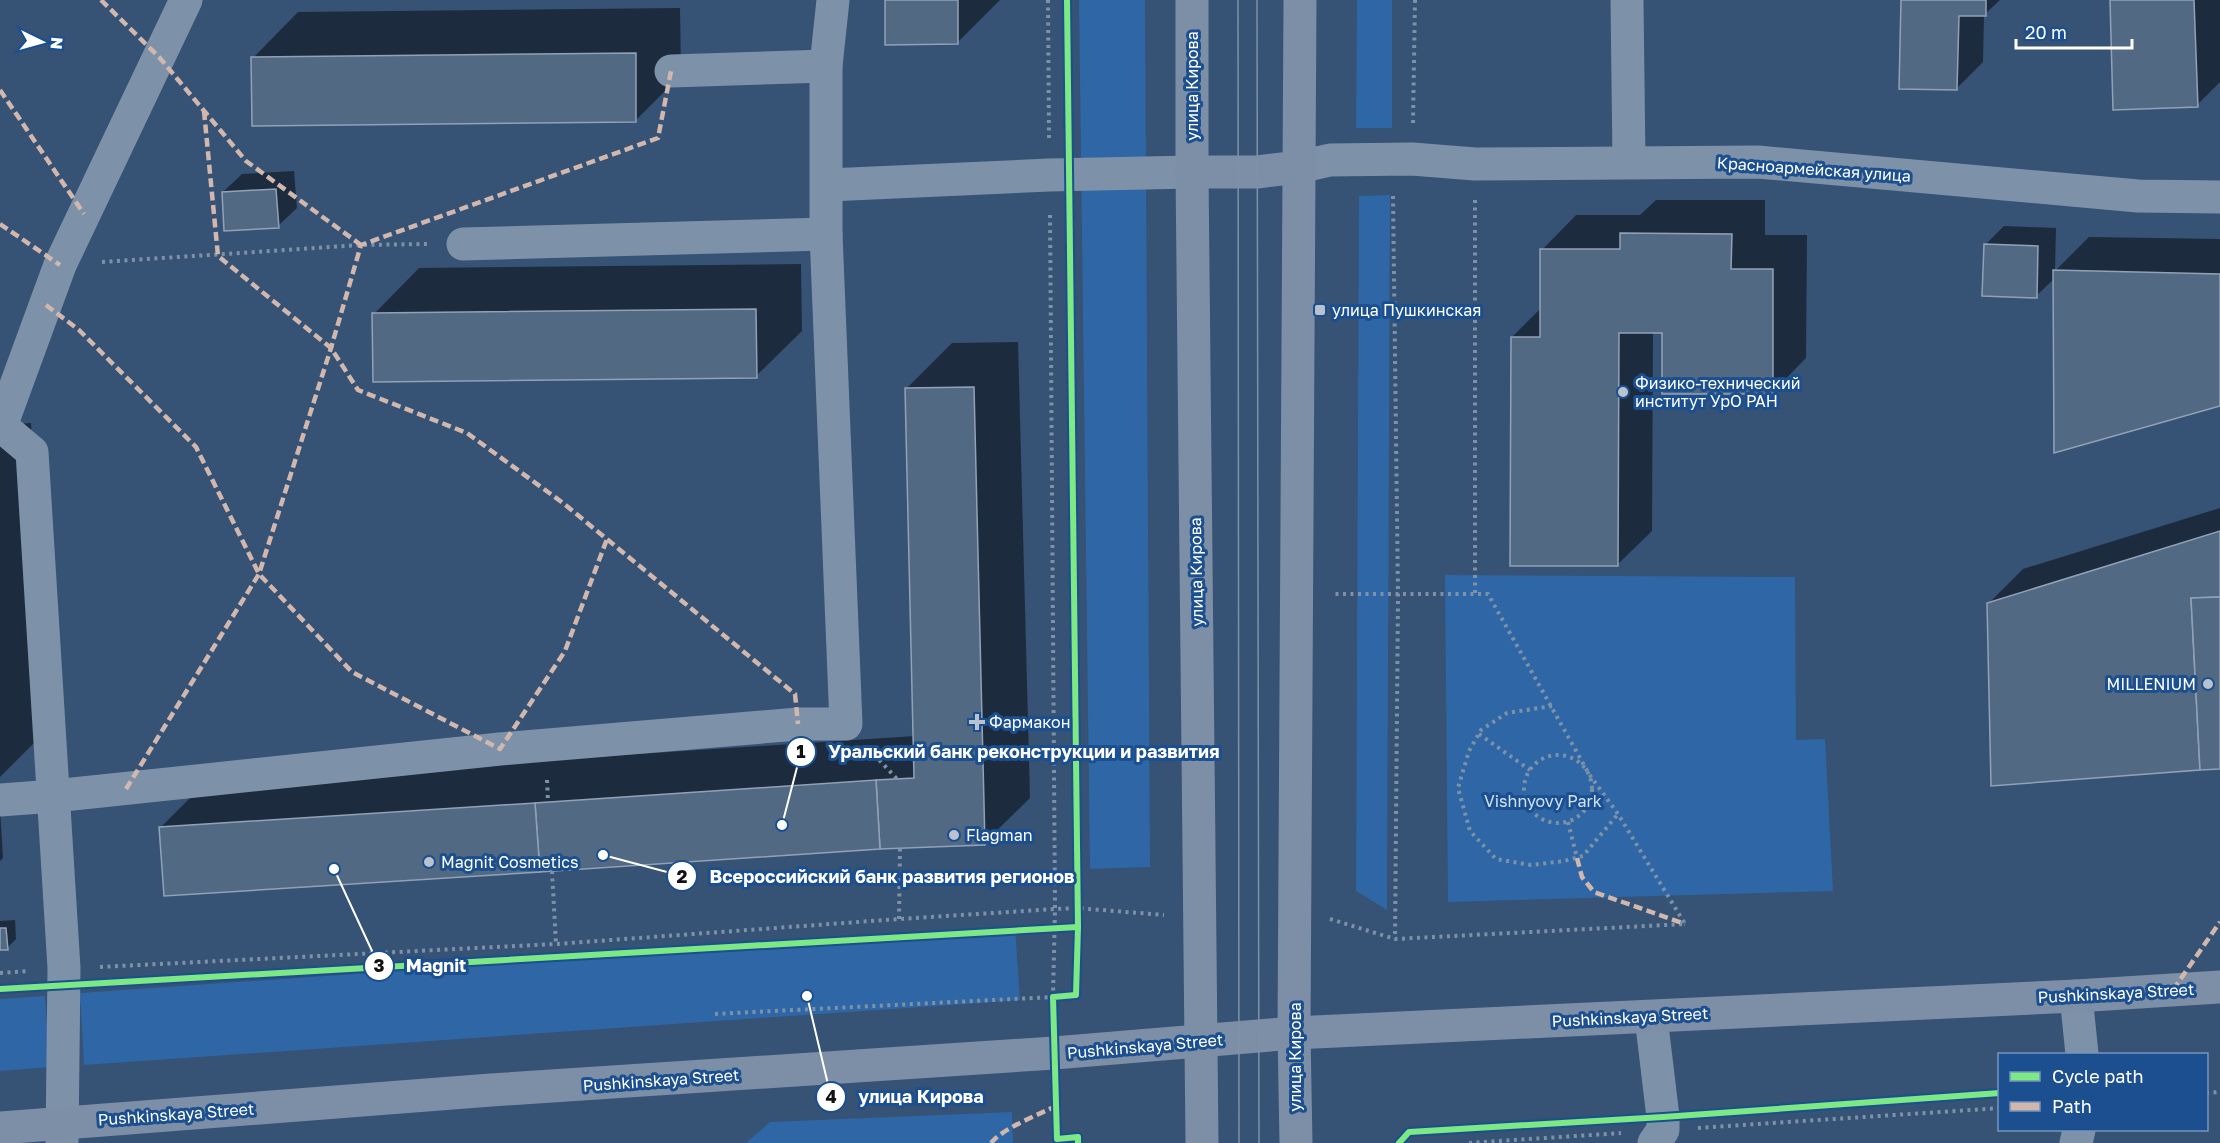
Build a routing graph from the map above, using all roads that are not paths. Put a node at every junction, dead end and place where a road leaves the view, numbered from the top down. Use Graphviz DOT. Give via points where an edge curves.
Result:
graph roads {
  1 [pos="186,0"];
  2 [pos="833,0"];
  3 [pos="1192,0"];
  4 [pos="1300,0"];
  5 [pos="1627,0"];
  6 [pos="826,66"];
  7 [pos="670,71"];
  8 [pos="1629,162"];
  9 [pos="1299,166"];
  10 [pos="1192,172"];
  11 [pos="828,185"];
  12 [pos="2220,197"];
  13 [pos="826,234"];
  14 [pos="464,244"];
  15 [pos="0,425"];
  16 [pos="16,453"];
  17 [pos="54,796"];
  18 [pos="0,800"];
  19 [pos="2219,991"];
  20 [pos="2076,996"];
  21 [pos="1652,1017"];
  22 [pos="1294,1033"];
  23 [pos="1203,1041"];
  24 [pos="2082,1053"];
  25 [pos="0,1128"];
  26 [pos="62,1133"];
  27 [pos="1658,1136"];
  28 [pos="1202,1143"];
  29 [pos="1296,1143"];
  1 -- 15 [label="street" via="60,265"];
  2 -- 6 [label="street"];
  3 -- 10 [label="main road, улица Кирова"];
  4 -- 9 [label="main road, улица Кирова"];
  5 -- 8 [label="street"];
  6 -- 7 [label="street"];
  6 -- 11 [label="street"];
  8 -- 9 [label="street, Красноармейская улица" via="1474,164 1412,159 1330,160"];
  8 -- 12 [label="street, Красноармейская улица" via="1758,162 2138,196"];
  9 -- 10 [label="main road" via="1257,172"];
  9 -- 22 [label="main road, улица Кирова"];
  10 -- 11 [label="street"];
  10 -- 23 [label="main road, улица Кирова"];
  11 -- 13 [label="street"];
  13 -- 14 [label="street"];
  13 -- 17 [label="street" via="846,724 798,724 500,749"];
  15 -- 16 [label="street"];
  16 -- 17 [label="street"];
  17 -- 18 [label="street"];
  17 -- 26 [label="street" via="64,968"];
  19 -- 20 [label="main road, Pushkinskaya Street"];
  20 -- 21 [label="main road, Pushkinskaya Street"];
  20 -- 24 [label="street"];
  21 -- 22 [label="main road, Pushkinskaya Street"];
  21 -- 27 [label="street" via="1663,1117"];
  22 -- 23 [label="main road, Pushkinskaya Street"];
  22 -- 29 [label="main road, улица Кирова"];
  23 -- 26 [label="main road, Pushkinskaya Street" via="492,1090"];
  23 -- 28 [label="main road, улица Кирова"];
  25 -- 26 [label="main road, Pushkinskaya Street"];
}
